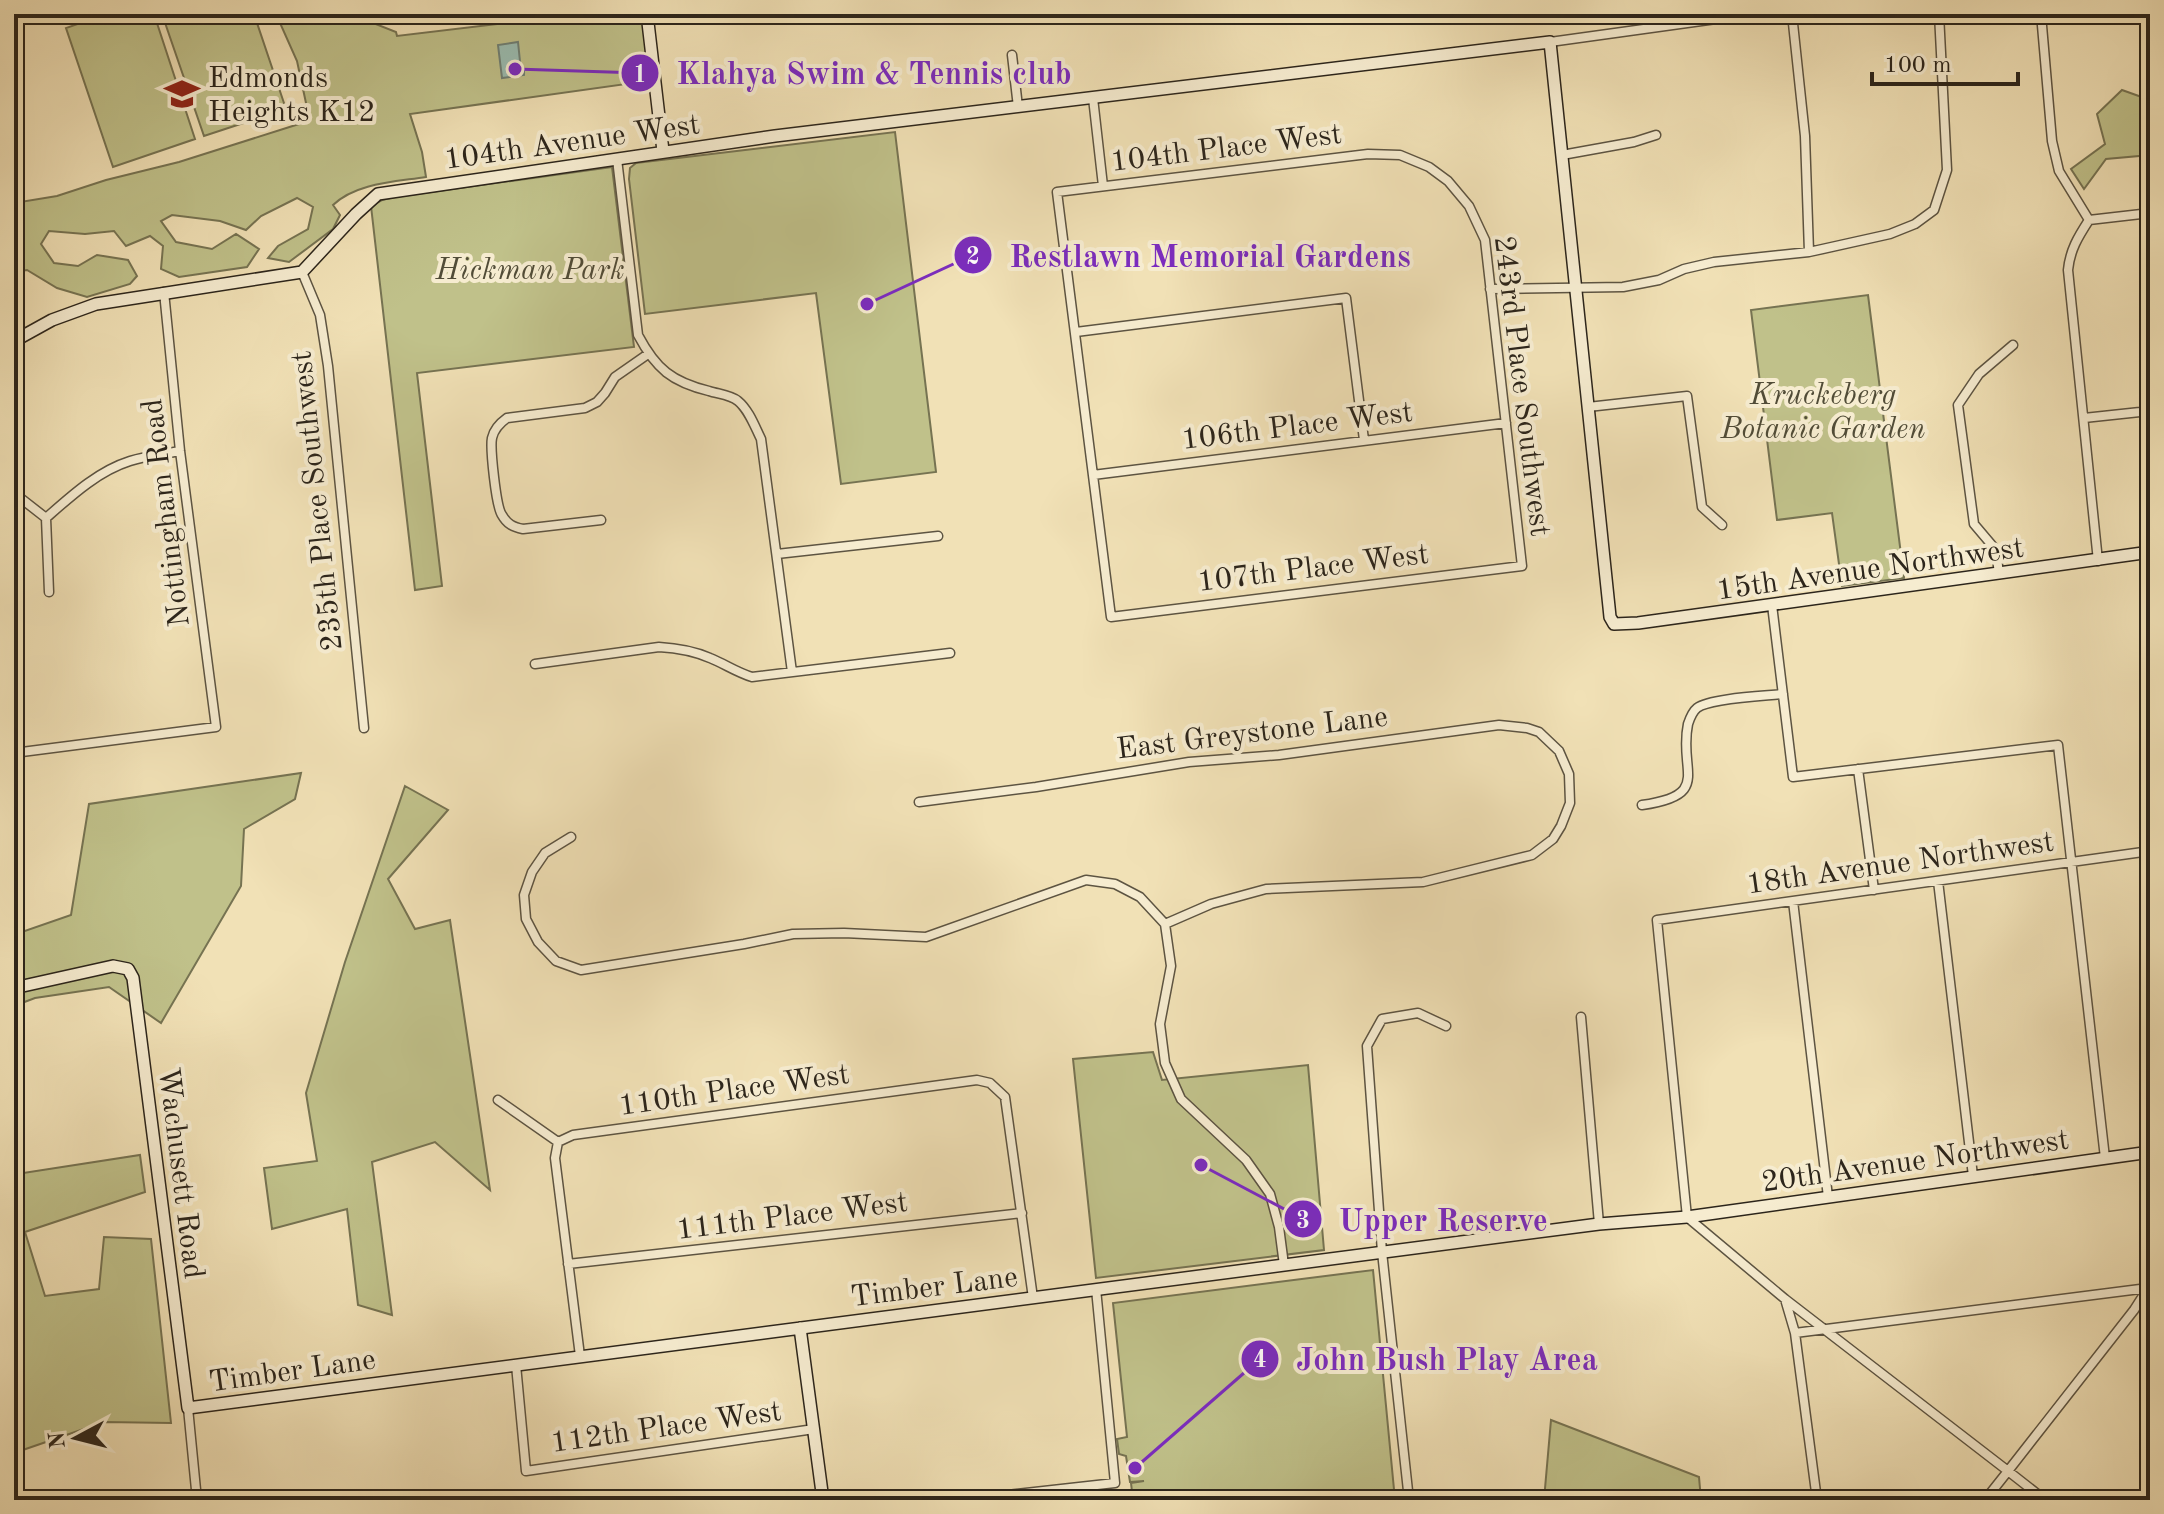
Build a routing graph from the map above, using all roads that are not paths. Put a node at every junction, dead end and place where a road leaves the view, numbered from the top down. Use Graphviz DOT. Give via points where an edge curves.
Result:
graph roads {
  1 [pos="647,14"];
  2 [pos="1752,14"];
  3 [pos="1792,14"];
  4 [pos="1939,14"];
  5 [pos="2041,14"];
  6 [pos="1550,42"];
  7 [pos="1012,55"];
  8 [pos="1093,98"];
  9 [pos="1018,107"];
  10 [pos="1656,135"];
  11 [pos="663,151"];
  12 [pos="1400,155"];
  13 [pos="1562,155"];
  14 [pos="617,159"];
  15 [pos="1103,186"];
  16 [pos="2150,213"];
  17 [pos="2089,220"];
  18 [pos="1809,252"];
  19 [pos="302,272"];
  20 [pos="1576,287"];
  21 [pos="1490,289"];
  22 [pos="164,292"];
  23 [pos="1076,332"];
  24 [pos="14,341"];
  25 [pos="2013,345"];
  26 [pos="648,354"];
  27 [pos="1588,407"];
  28 [pos="2150,408"];
  29 [pos="2084,418"];
  30 [pos="1506,423"];
  31 [pos="1364,440"];
  32 [pos="180,451"];
  33 [pos="1093,475"];
  34 [pos="14,493"];
  35 [pos="46,518"];
  36 [pos="601,520"];
  37 [pos="1722,525"];
  38 [pos="938,536"];
  39 [pos="2150,552"];
  40 [pos="777,554"];
  41 [pos="2098,561"];
  42 [pos="1522,566"];
  43 [pos="1999,574"];
  44 [pos="49,592"];
  45 [pos="1772,605"];
  46 [pos="950,653"];
  47 [pos="535,664"];
  48 [pos="792,672"];
  49 [pos="1783,694"];
  50 [pos="364,728"];
  51 [pos="14,753"];
  52 [pos="1858,769"];
  53 [pos="919,802"];
  54 [pos="1642,805"];
  55 [pos="571,837"];
  56 [pos="2150,851"];
  57 [pos="2071,862"];
  58 [pos="1938,881"];
  59 [pos="1874,890"];
  60 [pos="1793,901"];
  61 [pos="1165,924"];
  62 [pos="14,988"];
  63 [pos="1581,1017"];
  64 [pos="1446,1026"];
  65 [pos="498,1100"];
  66 [pos="558,1142"];
  67 [pos="2150,1152"];
  68 [pos="2105,1158"];
  69 [pos="1973,1176"];
  70 [pos="1828,1197"];
  71 [pos="1022,1213"];
  72 [pos="1687,1217"];
  73 [pos="1599,1224"];
  74 [pos="1382,1252"];
  75 [pos="568,1264"];
  76 [pos="1284,1265"];
  77 [pos="2149,1287"];
  78 [pos="1096,1289"];
  79 [pos="1033,1298"];
  80 [pos="1785,1299"];
  81 [pos="800,1328"];
  82 [pos="1824,1328"];
  83 [pos="1795,1333"];
  84 [pos="580,1356"];
  85 [pos="516,1365"];
  86 [pos="188,1408"];
  87 [pos="814,1429"];
  88 [pos="2008,1471"];
  89 [pos="197,1500"];
  90 [pos="823,1500"];
  91 [pos="962,1500"];
  92 [pos="1409,1500"];
  93 [pos="1817,1500"];
  94 [pos="1985,1500"];
  95 [pos="2045,1500"];
  1 -- 11 [label="street"];
  2 -- 6 [label="street"];
  3 -- 18 [label="street" via="1805,136"];
  4 -- 18 [label="street" via="1947,170 1934,210 1890,234"];
  5 -- 17 [label="street" via="2052,141 2059,171"];
  6 -- 8 [label="street, 104th Avenue West"];
  6 -- 13 [label="street"];
  7 -- 9 [label="street"];
  8 -- 9 [label="street, 104th Avenue West"];
  8 -- 15 [label="street"];
  9 -- 11 [label="street, 104th Avenue West"];
  10 -- 13 [label="street"];
  11 -- 14 [label="street, 104th Avenue West"];
  12 -- 15 [label="street, 104th Place West" via="1368,154"];
  12 -- 21 [label="street, 243rd Place Southwest" via="1448,181 1469,206 1485,240"];
  13 -- 20 [label="street"];
  14 -- 19 [label="street, 104th Avenue West" via="378,194"];
  14 -- 26 [label="street" via="638,335"];
  15 -- 23 [label="street, 104th Place West" via="1057,192"];
  16 -- 17 [label="street"];
  17 -- 29 [label="street" via="2075,241 2068,270"];
  18 -- 20 [label="street" via="1714,262 1623,287"];
  19 -- 22 [label="street"];
  19 -- 50 [label="street, 235th Place Southwest" via="320,315 328,366"];
  20 -- 21 [label="street"];
  20 -- 27 [label="street"];
  21 -- 30 [label="street, 243rd Place Southwest"];
  22 -- 24 [label="street" via="96,304"];
  22 -- 32 [label="street, Nottingham Road"];
  23 -- 31 [label="street" via="1346,298"];
  23 -- 33 [label="street"];
  25 -- 43 [label="street" via="1979,374 1958,405 1974,524 1996,550"];
  26 -- 36 [label="street" via="615,377 597,402 507,418 492,435 499,512 513,527"];
  26 -- 40 [label="street" via="675,380 738,401 749,416 761,439"];
  27 -- 37 [label="street" via="1687,396 1702,507"];
  27 -- 45 [label="street, 15th Avenue Northwest" via="1614,624"];
  28 -- 29 [label="street"];
  29 -- 41 [label="street"];
  30 -- 31 [label="street, 106th Place West"];
  30 -- 42 [label="street, 243rd Place Southwest"];
  31 -- 33 [label="street, 106th Place West"];
  32 -- 35 [label="street" via="105,472"];
  32 -- 51 [label="street, Nottingham Road" via="216,727"];
  33 -- 42 [label="street, 107th Place West" via="1111,617"];
  34 -- 35 [label="street"];
  35 -- 44 [label="street"];
  38 -- 40 [label="street"];
  39 -- 41 [label="street, 15th Avenue Northwest"];
  40 -- 48 [label="street"];
  41 -- 43 [label="street, 15th Avenue Northwest"];
  43 -- 45 [label="street, 15th Avenue Northwest"];
  45 -- 49 [label="street"];
  46 -- 48 [label="street"];
  47 -- 48 [label="street" via="659,647 711,658 752,677"];
  49 -- 52 [label="street" via="1793,777"];
  49 -- 54 [label="street" via="1699,706 1688,726 1689,779 1684,790"];
  52 -- 57 [label="street" via="2058,745"];
  52 -- 59 [label="street"];
  53 -- 61 [label="street, East Greystone Lane" via="1189,762 1499,725 1539,732 1559,751 1569,774 1570,803 1561,826 1532,855 1423,882 1266,889"];
  55 -- 61 [label="street" via="545,853 524,895 526,919 538,942 556,961 581,970 793,934 926,937 1086,880 1115,884 1140,897"];
  56 -- 57 [label="street, 18th Avenue Northwest"];
  57 -- 58 [label="street, 18th Avenue Northwest"];
  57 -- 68 [label="street"];
  58 -- 59 [label="street, 18th Avenue Northwest"];
  58 -- 69 [label="street"];
  59 -- 60 [label="street, 18th Avenue Northwest"];
  60 -- 70 [label="street"];
  60 -- 72 [label="street, 18th Avenue Northwest" via="1657,920"];
  61 -- 76 [label="street" via="1171,966 1160,1024 1165,1063 1181,1099 1246,1160 1270,1194"];
  62 -- 86 [label="street, Wachusett Road" via="113,966 128,969 133,978"];
  63 -- 73 [label="street"];
  64 -- 74 [label="street" via="1418,1013 1382,1019 1367,1046"];
  65 -- 66 [label="street"];
  66 -- 71 [label="street, 110th Place West" via="573,1135 977,1080 990,1083 1005,1097"];
  66 -- 75 [label="street" via="555,1158"];
  67 -- 68 [label="street, 20th Avenue Northwest"];
  68 -- 69 [label="street, 20th Avenue Northwest"];
  69 -- 70 [label="street, 20th Avenue Northwest"];
  70 -- 72 [label="street, 20th Avenue Northwest"];
  71 -- 75 [label="street, 111th Place West"];
  71 -- 79 [label="street"];
  72 -- 73 [label="street, Timber Lane"];
  72 -- 80 [label="street"];
  73 -- 74 [label="street, Timber Lane"];
  74 -- 76 [label="street, Timber Lane"];
  74 -- 92 [label="street"];
  75 -- 84 [label="street"];
  76 -- 78 [label="street, Timber Lane"];
  77 -- 82 [label="street"];
  77 -- 88 [label="street"];
  78 -- 79 [label="street, Timber Lane"];
  78 -- 91 [label="street" via="1115,1483"];
  79 -- 81 [label="street, Timber Lane"];
  80 -- 82 [label="street"];
  80 -- 83 [label="street"];
  81 -- 84 [label="street, Timber Lane"];
  81 -- 87 [label="street"];
  82 -- 83 [label="street"];
  82 -- 88 [label="street"];
  83 -- 93 [label="street"];
  84 -- 85 [label="street, Timber Lane"];
  85 -- 86 [label="street, Timber Lane"];
  85 -- 87 [label="street, 112th Place West" via="526,1471"];
  86 -- 89 [label="street, Wachusett Road"];
  87 -- 90 [label="street"];
  88 -- 94 [label="street"];
  88 -- 95 [label="street"];
}
